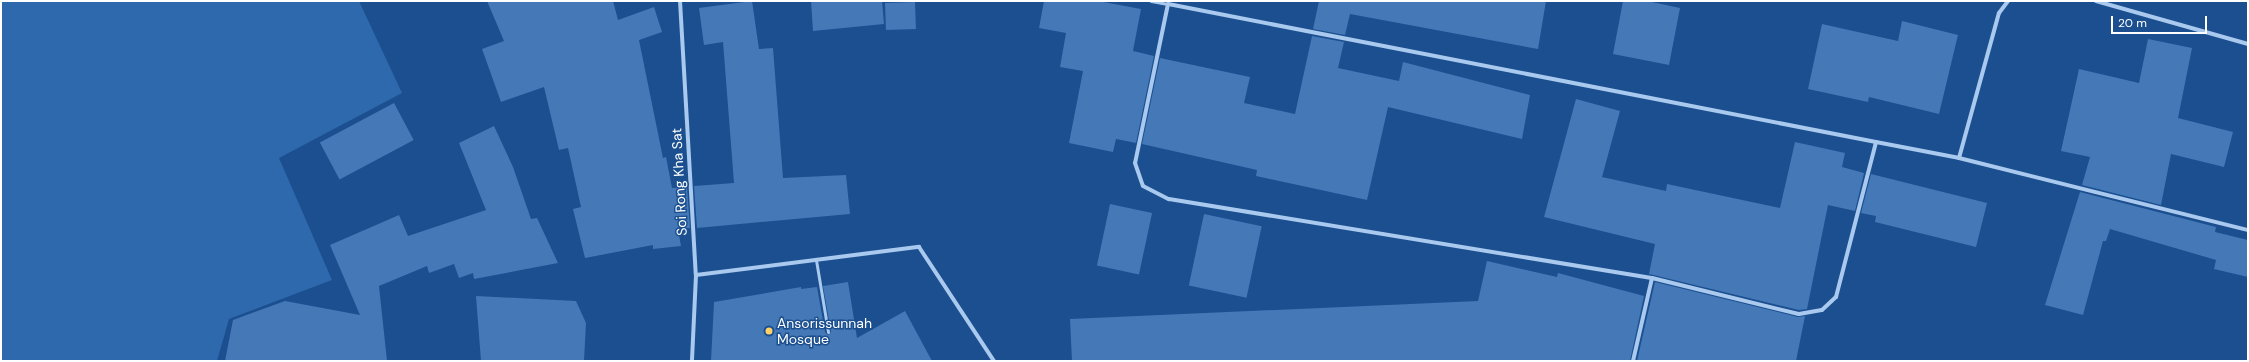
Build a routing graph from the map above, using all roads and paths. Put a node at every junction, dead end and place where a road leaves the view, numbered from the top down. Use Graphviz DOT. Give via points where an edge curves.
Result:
graph roads {
  1 [pos="680,1"];
  2 [pos="1151,1"];
  3 [pos="2008,1"];
  4 [pos="2096,1"];
  5 [pos="1168,4"];
  6 [pos="2248,44"];
  7 [pos="1876,142"];
  8 [pos="1959,158"];
  9 [pos="2248,230"];
  10 [pos="816,260"];
  11 [pos="696,275"];
  12 [pos="1652,278"];
  13 [pos="828,332"];
  14 [pos="692,361"];
  15 [pos="994,361"];
  16 [pos="1633,361"];
  1 -- 11 [label="street, Soi Rong Kha Sat"];
  2 -- 5 [label="lane"];
  3 -- 8 [label="street" via="1999,14"];
  4 -- 6 [label="street"];
  5 -- 7 [label="street"];
  5 -- 12 [label="street" via="1135,163 1143,186 1169,199"];
  7 -- 8 [label="street"];
  7 -- 12 [label="street" via="1836,297 1822,310 1799,314"];
  8 -- 9 [label="street"];
  10 -- 11 [label="street"];
  10 -- 13 [label="lane"];
  10 -- 15 [label="street" via="919,247"];
  11 -- 14 [label="street, Soi Rong Kha Sat"];
  12 -- 16 [label="street"];
}
